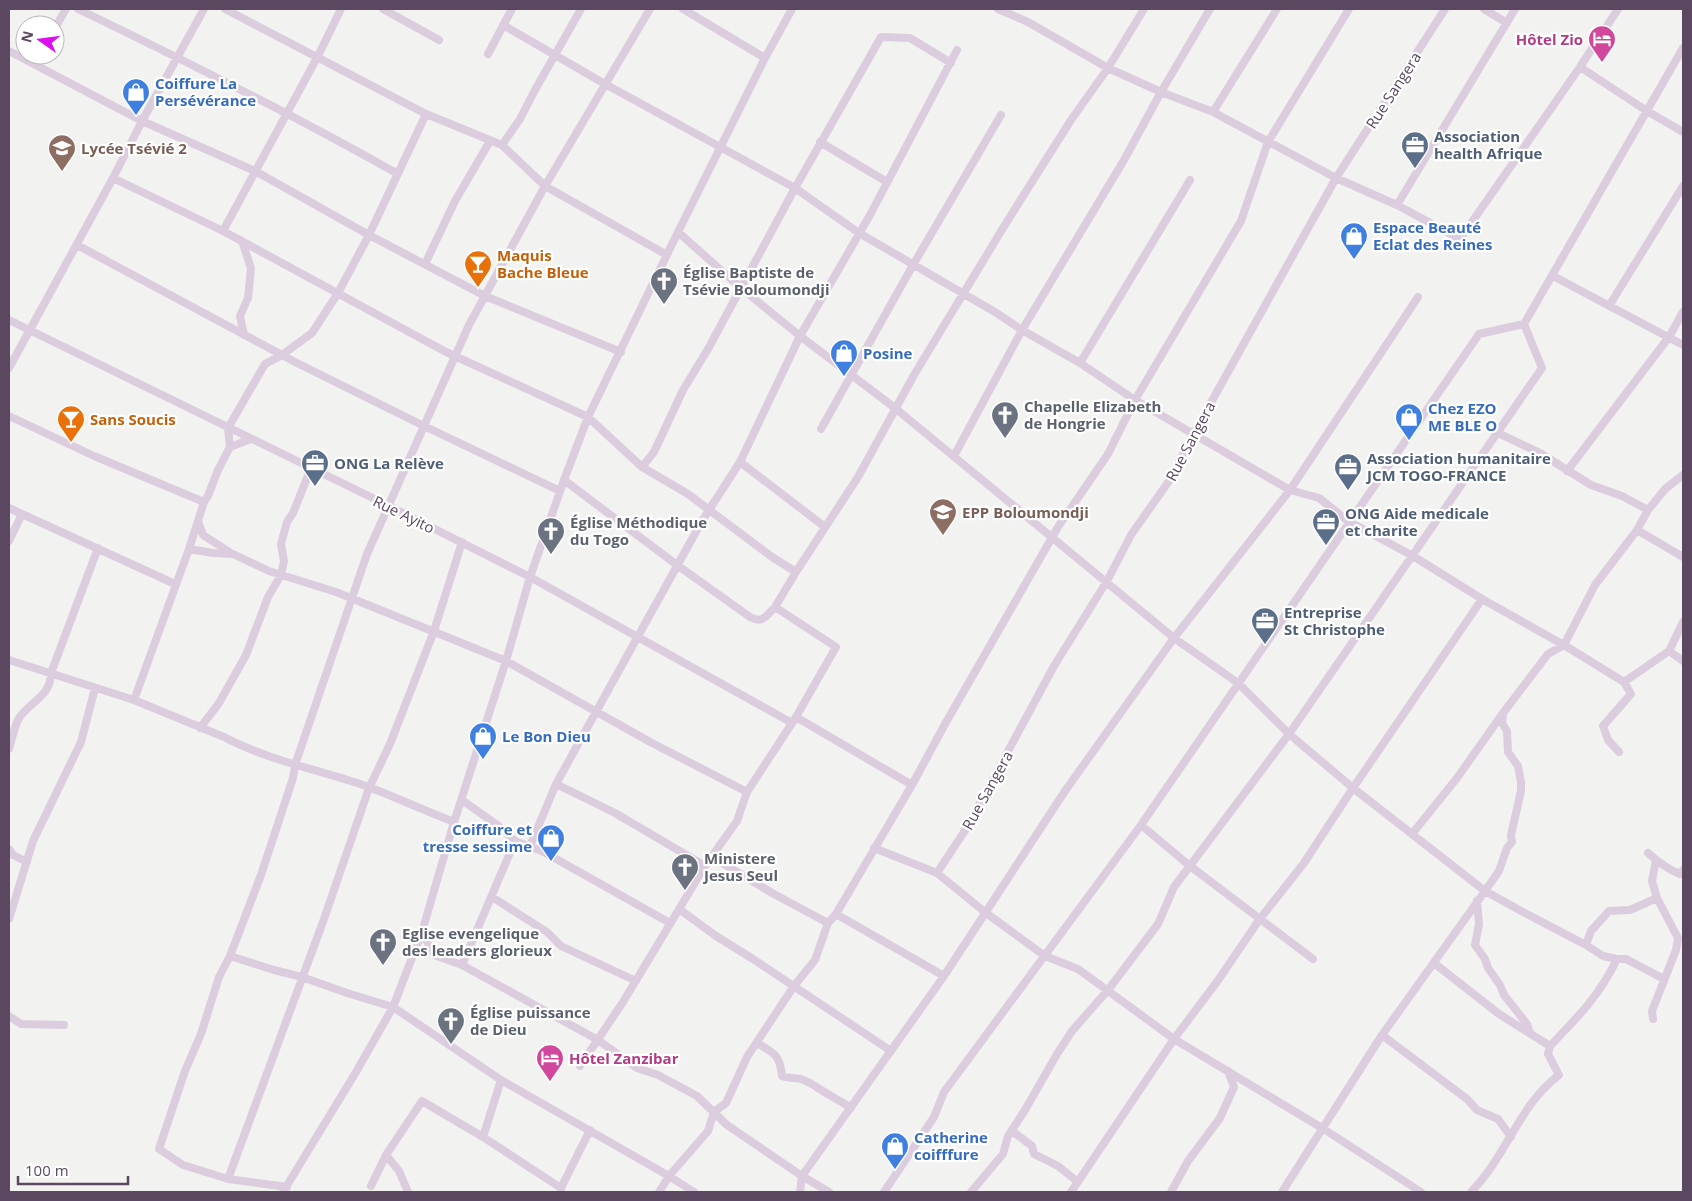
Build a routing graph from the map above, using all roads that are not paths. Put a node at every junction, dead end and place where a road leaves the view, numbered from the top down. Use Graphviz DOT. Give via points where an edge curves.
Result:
graph roads {
  1 [pos="78,9"];
  2 [pos="204,9"];
  3 [pos="225,9"];
  4 [pos="341,9"];
  5 [pos="383,9"];
  6 [pos="512,9"];
  7 [pos="581,9"];
  8 [pos="650,9"];
  9 [pos="683,9"];
  10 [pos="792,9"];
  11 [pos="998,9"];
  12 [pos="1144,9"];
  13 [pos="1210,9"];
  14 [pos="1277,9"];
  15 [pos="1349,9"];
  16 [pos="1445,9"];
  17 [pos="1484,9"];
  18 [pos="1515,9"];
  19 [pos="1618,9"];
  20 [pos="1507,23"];
  21 [pos="503,25"];
  22 [pos="439,40"];
  23 [pos="1683,48"];
  24 [pos="957,50"];
  25 [pos="488,54"];
  26 [pos="555,54"];
  27 [pos="318,56"];
  28 [pos="178,57"];
  29 [pos="765,58"];
  30 [pos="951,63"];
  31 [pos="36,65"];
  32 [pos="1580,67"];
  33 [pos="1108,68"];
  34 [pos="605,84"];
  35 [pos="1161,92"];
  36 [pos="1213,112"];
  37 [pos="1646,112"];
  38 [pos="286,113"];
  39 [pos="426,114"];
  40 [pos="1001,115"];
  41 [pos="142,121"];
  42 [pos="1683,132"];
  43 [pos="490,141"];
  44 [pos="820,142"];
  45 [pos="1268,142"];
  46 [pos="502,145"];
  47 [pos="722,147"];
  48 [pos="254,171"];
  49 [pos="398,174"];
  50 [pos="113,178"];
  51 [pos="1336,178"];
  52 [pos="1190,180"];
  53 [pos="887,182"];
  54 [pos="545,186"];
  55 [pos="1683,186"];
  56 [pos="795,188"];
  57 [pos="1398,205"];
  58 [pos="223,231"];
  59 [pos="678,232"];
  60 [pos="860,233"];
  61 [pos="369,235"];
  62 [pos="242,241"];
  63 [pos="77,245"];
  64 [pos="667,255"];
  65 [pos="425,264"];
  66 [pos="913,265"];
  67 [pos="1553,276"];
  68 [pos="741,288"];
  69 [pos="338,293"];
  70 [pos="963,294"];
  71 [pos="485,296"];
  72 [pos="1418,297"];
  73 [pos="1609,306"];
  74 [pos="1683,312"];
  75 [pos="9,320"];
  76 [pos="1524,324"];
  77 [pos="29,330"];
  78 [pos="1022,330"];
  79 [pos="244,334"];
  80 [pos="800,336"];
  81 [pos="1669,337"];
  82 [pos="1683,345"];
  83 [pos="620,352"];
  84 [pos="282,355"];
  85 [pos="455,356"];
  86 [pos="1080,363"];
  87 [pos="9,368"];
  88 [pos="852,375"];
  89 [pos="1135,400"];
  90 [pos="895,408"];
  91 [pos="9,416"];
  92 [pos="588,417"];
  93 [pos="424,426"];
  94 [pos="228,428"];
  95 [pos="821,429"];
  96 [pos="1194,433"];
  97 [pos="1498,433"];
  98 [pos="251,440"];
  99 [pos="230,447"];
  100 [pos="954,456"];
  101 [pos="740,462"];
  102 [pos="642,467"];
  103 [pos="311,468"];
  104 [pos="1567,471"];
  105 [pos="1683,475"];
  106 [pos="564,480"];
  107 [pos="1290,490"];
  108 [pos="560,491"];
  109 [pos="204,502"];
  110 [pos="387,505"];
  111 [pos="9,508"];
  112 [pos="1648,510"];
  113 [pos="709,511"];
  114 [pos="22,514"];
  115 [pos="198,520"];
  116 [pos="1348,521"];
  117 [pos="825,527"];
  118 [pos="1637,530"];
  119 [pos="1053,537"];
  120 [pos="9,541"];
  121 [pos="462,542"];
  122 [pos="98,548"];
  123 [pos="189,549"];
  124 [pos="233,554"];
  125 [pos="1413,556"];
  126 [pos="1683,557"];
  127 [pos="677,565"];
  128 [pos="796,572"];
  129 [pos="281,575"];
  130 [pos="530,577"];
  131 [pos="1107,581"];
  132 [pos="176,584"];
  133 [pos="351,599"];
  134 [pos="1482,599"];
  135 [pos="775,607"];
  136 [pos="1683,622"];
  137 [pos="434,631"];
  138 [pos="637,637"];
  139 [pos="1174,638"];
  140 [pos="1564,645"];
  141 [pos="1668,651"];
  142 [pos="9,660"];
  143 [pos="506,661"];
  144 [pos="1683,661"];
  145 [pos="51,673"];
  146 [pos="1624,682"];
  147 [pos="1238,683"];
  148 [pos="95,688"];
  149 [pos="134,700"];
  150 [pos="597,711"];
  151 [pos="1503,713"];
  152 [pos="794,720"];
  153 [pos="200,728"];
  154 [pos="1289,734"];
  155 [pos="9,749"];
  156 [pos="1619,752"];
  157 [pos="295,765"];
  158 [pos="556,784"];
  159 [pos="912,786"];
  160 [pos="370,788"];
  161 [pos="1353,788"];
  162 [pos="747,792"];
  163 [pos="462,800"];
  164 [pos="454,822"];
  165 [pos="1141,825"];
  166 [pos="1412,834"];
  167 [pos="514,841"];
  168 [pos="530,846"];
  169 [pos="874,848"];
  170 [pos="9,849"];
  171 [pos="1648,853"];
  172 [pos="712,857"];
  173 [pos="1656,860"];
  174 [pos="26,862"];
  175 [pos="705,866"];
  176 [pos="1190,866"];
  177 [pos="1683,870"];
  178 [pos="937,873"];
  179 [pos="1485,890"];
  180 [pos="492,897"];
  181 [pos="1657,898"];
  182 [pos="1477,902"];
  183 [pos="679,909"];
  184 [pos="986,913"];
  185 [pos="836,914"];
  186 [pos="9,918"];
  187 [pos="1259,920"];
  188 [pos="670,923"];
  189 [pos="828,923"];
  190 [pos="422,932"];
  191 [pos="1586,945"];
  192 [pos="230,956"];
  193 [pos="1045,956"];
  194 [pos="1312,959"];
  195 [pos="1617,960"];
  196 [pos="1434,963"];
  197 [pos="462,965"];
  198 [pos="944,976"];
  199 [pos="302,977"];
  200 [pos="1664,979"];
  201 [pos="636,981"];
  202 [pos="794,986"];
  203 [pos="1108,990"];
  204 [pos="393,1007"];
  205 [pos="9,1016"];
  206 [pos="1653,1019"];
  207 [pos="64,1025"];
  208 [pos="1530,1033"];
  209 [pos="1382,1035"];
  210 [pos="1174,1039"];
  211 [pos="598,1040"];
  212 [pos="757,1042"];
  213 [pos="1550,1046"];
  214 [pos="891,1051"];
  215 [pos="580,1066"];
  216 [pos="1228,1071"];
  217 [pos="501,1080"];
  218 [pos="850,1108"];
  219 [pos="714,1112"];
  220 [pos="1322,1128"];
  221 [pos="590,1130"];
  222 [pos="1012,1131"];
  223 [pos="1511,1136"];
  224 [pos="482,1138"];
  225 [pos="386,1155"];
  226 [pos="669,1176"];
  227 [pos="802,1176"];
  228 [pos="228,1179"];
  229 [pos="1078,1182"];
  230 [pos="370,1186"];
  231 [pos="285,1189"];
  232 [pos="561,1190"];
  233 [pos="408,1192"];
  234 [pos="659,1192"];
  235 [pos="694,1192"];
  236 [pos="800,1192"];
  237 [pos="829,1192"];
  238 [pos="884,1192"];
  239 [pos="971,1192"];
  240 [pos="1071,1192"];
  241 [pos="1172,1192"];
  242 [pos="1282,1192"];
  243 [pos="1421,1192"];
  244 [pos="1471,1192"];
  1 -- 28 [label="street"];
  2 -- 28 [label="street"];
  3 -- 27 [label="street"];
  4 -- 27 [label="street"];
  5 -- 22 [label="street"];
  6 -- 21 [label="street"];
  7 -- 26 [label="street"];
  8 -- 34 [label="street"];
  9 -- 29 [label="street"];
  10 -- 29 [label="street"];
  11 -- 33 [label="street" via="1028,22"];
  12 -- 33 [label="street"];
  13 -- 35 [label="street"];
  14 -- 36 [label="street"];
  15 -- 45 [label="street"];
  16 -- 51 [label="street, Rue Sangera"];
  17 -- 20 [label="street"];
  18 -- 20 [label="street"];
  19 -- 32 [label="street"];
  20 -- 57 [label="street"];
  21 -- 25 [label="street"];
  21 -- 26 [label="street"];
  23 -- 37 [label="street"];
  24 -- 30 [label="street"];
  26 -- 34 [label="street"];
  26 -- 46 [label="street"];
  27 -- 38 [label="street"];
  27 -- 39 [label="street"];
  28 -- 38 [label="street"];
  28 -- 41 [label="street"];
  29 -- 47 [label="street"];
  30 -- 44 [label="street" via="910,38 881,37"];
  30 -- 53 [label="street"];
  31 -- 41 [label="street"];
  32 -- 37 [label="street"];
  32 -- 57 [label="street" via="1460,239"];
  33 -- 35 [label="street"];
  33 -- 70 [label="street" via="1071,120"];
  34 -- 47 [label="street"];
  34 -- 54 [label="street"];
  35 -- 36 [label="street"];
  35 -- 78 [label="street"];
  36 -- 45 [label="street"];
  37 -- 42 [label="street"];
  37 -- 67 [label="street"];
  38 -- 48 [label="street"];
  38 -- 49 [label="street"];
  39 -- 43 [label="street"];
  39 -- 49 [label="street"];
  40 -- 66 [label="street"];
  41 -- 48 [label="street"];
  41 -- 50 [label="street"];
  43 -- 46 [label="street"];
  43 -- 65 [label="street" via="455,201"];
  44 -- 53 [label="street"];
  44 -- 56 [label="street"];
  45 -- 51 [label="street"];
  45 -- 89 [label="street" via="1242,221"];
  46 -- 54 [label="street"];
  47 -- 56 [label="street"];
  47 -- 59 [label="street"];
  48 -- 58 [label="street"];
  48 -- 61 [label="street"];
  49 -- 61 [label="street"];
  50 -- 58 [label="street"];
  50 -- 63 [label="street"];
  51 -- 57 [label="street"];
  51 -- 96 [label="street, Rue Sangera"];
  52 -- 86 [label="street"];
  53 -- 60 [label="street"];
  54 -- 64 [label="street"];
  54 -- 71 [label="street"];
  55 -- 73 [label="street"];
  56 -- 60 [label="street"];
  56 -- 68 [label="street"];
  58 -- 62 [label="street"];
  59 -- 64 [label="street"];
  59 -- 68 [label="street"];
  60 -- 66 [label="street"];
  60 -- 80 [label="street"];
  61 -- 65 [label="street"];
  61 -- 69 [label="street"];
  62 -- 69 [label="street"];
  62 -- 79 [label="street" via="251,268 248,298 240,316"];
  63 -- 77 [label="street"];
  63 -- 79 [label="street"];
  64 -- 83 [label="street"];
  65 -- 71 [label="street"];
  66 -- 70 [label="street"];
  66 -- 88 [label="street"];
  67 -- 73 [label="street"];
  67 -- 76 [label="street"];
  68 -- 80 [label="street"];
  68 -- 102 [label="street" via="683,390 654,452"];
  69 -- 84 [label="street" via="312,333"];
  69 -- 85 [label="street"];
  70 -- 78 [label="street"];
  70 -- 90 [label="street"];
  71 -- 83 [label="street"];
  71 -- 85 [label="street"];
  72 -- 107 [label="street"];
  73 -- 81 [label="street"];
  74 -- 81 [label="street"];
  75 -- 77 [label="street, Rue Ayito"];
  76 -- 97 [label="street" via="1542,368"];
  76 -- 116 [label="street" via="1479,334"];
  77 -- 87 [label="street"];
  77 -- 94 [label="street, Rue Ayito"];
  78 -- 86 [label="street"];
  78 -- 100 [label="street"];
  79 -- 84 [label="street"];
  80 -- 88 [label="street"];
  80 -- 101 [label="street"];
  81 -- 82 [label="street"];
  81 -- 104 [label="street"];
  83 -- 92 [label="street"];
  84 -- 93 [label="street"];
  84 -- 94 [label="street" via="265,364"];
  85 -- 92 [label="street"];
  85 -- 93 [label="street"];
  86 -- 89 [label="street"];
  88 -- 90 [label="street"];
  88 -- 95 [label="street"];
  89 -- 96 [label="street"];
  89 -- 119 [label="street" via="1108,454"];
  90 -- 100 [label="street"];
  90 -- 117 [label="street" via="858,477"];
  91 -- 109 [label="street"];
  92 -- 102 [label="street"];
  92 -- 106 [label="street"];
  93 -- 108 [label="street"];
  93 -- 110 [label="street"];
  94 -- 98 [label="street, Rue Ayito"];
  94 -- 99 [label="street"];
  96 -- 107 [label="street"];
  96 -- 131 [label="street, Rue Sangera" via="1169,481 1132,534"];
  97 -- 104 [label="street" via="1540,453"];
  97 -- 125 [label="street"];
  98 -- 99 [label="street"];
  98 -- 103 [label="street, Rue Ayito"];
  99 -- 109 [label="street"];
  100 -- 119 [label="street"];
  101 -- 113 [label="street"];
  101 -- 117 [label="street"];
  102 -- 113 [label="street" via="688,494"];
  103 -- 110 [label="street, Rue Ayito"];
  103 -- 129 [label="street" via="287,522 281,544 284,561"];
  104 -- 112 [label="street"];
  105 -- 112 [label="street" via="1665,489"];
  106 -- 108 [label="street"];
  106 -- 127 [label="street"];
  107 -- 116 [label="street" via="1319,498"];
  107 -- 139 [label="street"];
  108 -- 130 [label="street"];
  109 -- 115 [label="street"];
  110 -- 121 [label="street, Rue Ayito"];
  110 -- 133 [label="street"];
  111 -- 114 [label="street"];
  112 -- 118 [label="street"];
  113 -- 127 [label="street"];
  113 -- 128 [label="street"];
  114 -- 120 [label="street"];
  114 -- 122 [label="street"];
  115 -- 123 [label="street"];
  115 -- 124 [label="street" via="203,535"];
  116 -- 125 [label="street"];
  116 -- 147 [label="street"];
  117 -- 128 [label="street"];
  118 -- 126 [label="street"];
  118 -- 140 [label="street" via="1595,585"];
  119 -- 131 [label="street"];
  119 -- 159 [label="street"];
  121 -- 130 [label="street, Rue Ayito"];
  121 -- 137 [label="street"];
  122 -- 132 [label="street"];
  122 -- 145 [label="street"];
  123 -- 124 [label="street"];
  123 -- 132 [label="street"];
  124 -- 129 [label="street"];
  125 -- 134 [label="street"];
  125 -- 154 [label="street"];
  127 -- 135 [label="street" via="757,620 762,620"];
  127 -- 138 [label="street"];
  128 -- 135 [label="street"];
  129 -- 133 [label="street"];
  129 -- 153 [label="street" via="268,597 246,655 219,703"];
  130 -- 138 [label="street, Rue Ayito"];
  130 -- 143 [label="street"];
  131 -- 139 [label="street"];
  131 -- 178 [label="street, Rue Sangera" via="1054,666 966,829"];
  132 -- 149 [label="street"];
  133 -- 137 [label="street"];
  133 -- 157 [label="street"];
  134 -- 140 [label="street"];
  134 -- 161 [label="street"];
  135 -- 152 [label="street" via="836,647"];
  136 -- 141 [label="street"];
  137 -- 143 [label="street"];
  137 -- 160 [label="street"];
  138 -- 150 [label="street"];
  138 -- 152 [label="street, Rue Ayito"];
  139 -- 147 [label="street"];
  139 -- 184 [label="street" via="1066,791"];
  140 -- 146 [label="street"];
  140 -- 151 [label="street" via="1548,654"];
  141 -- 144 [label="street"];
  141 -- 146 [label="street"];
  142 -- 145 [label="street"];
  143 -- 150 [label="street"];
  143 -- 163 [label="street"];
  145 -- 148 [label="street"];
  145 -- 155 [label="street" via="45,692 20,716"];
  146 -- 156 [label="street" via="1631,694 1603,726 1608,740"];
  147 -- 154 [label="street"];
  147 -- 165 [label="street"];
  148 -- 149 [label="street"];
  148 -- 174 [label="street" via="81,742"];
  149 -- 153 [label="street"];
  150 -- 158 [label="street"];
  150 -- 162 [label="street"];
  151 -- 166 [label="street"];
  151 -- 179 [label="street" via="1502,723 1508,731 1508,752 1518,766 1521,791 1513,821 1512,842 1499,871"];
  152 -- 159 [label="street, Rue Ayito"];
  152 -- 162 [label="street"];
  153 -- 157 [label="street"];
  154 -- 161 [label="street"];
  154 -- 176 [label="street"];
  157 -- 160 [label="street"];
  157 -- 192 [label="street" via="261,875"];
  158 -- 168 [label="street"];
  158 -- 175 [label="street" via="615,813"];
  159 -- 169 [label="street"];
  160 -- 164 [label="street"];
  160 -- 199 [label="street"];
  161 -- 166 [label="street"];
  161 -- 187 [label="street" via="1304,863"];
  162 -- 172 [label="street" via="737,821"];
  163 -- 164 [label="street"];
  163 -- 167 [label="street"];
  164 -- 190 [label="street"];
  165 -- 176 [label="street"];
  165 -- 193 [label="street"];
  166 -- 179 [label="street"];
  167 -- 168 [label="street"];
  167 -- 180 [label="street"];
  168 -- 188 [label="street"];
  169 -- 178 [label="street"];
  169 -- 185 [label="street"];
  170 -- 174 [label="street" via="13,856"];
  171 -- 173 [label="street"];
  172 -- 175 [label="street"];
  172 -- 189 [label="street"];
  173 -- 177 [label="street" via="1680,874"];
  173 -- 181 [label="street" via="1652,881"];
  174 -- 186 [label="street"];
  175 -- 183 [label="street"];
  176 -- 187 [label="street"];
  176 -- 203 [label="street" via="1174,887 1158,924"];
  178 -- 184 [label="street"];
  179 -- 182 [label="street"];
  179 -- 191 [label="street"];
  180 -- 197 [label="street"];
  180 -- 201 [label="street" via="547,932 561,946"];
  181 -- 191 [label="street" via="1630,910 1609,911 1591,931"];
  181 -- 200 [label="street" via="1678,938"];
  182 -- 196 [label="street"];
  182 -- 208 [label="street" via="1479,924 1475,945"];
  183 -- 188 [label="street"];
  183 -- 202 [label="street"];
  184 -- 193 [label="street"];
  184 -- 198 [label="street"];
  185 -- 189 [label="street"];
  185 -- 198 [label="street"];
  187 -- 194 [label="street"];
  187 -- 210 [label="street"];
  188 -- 201 [label="street"];
  189 -- 202 [label="street" via="816,960"];
  190 -- 197 [label="street" via="434,955"];
  190 -- 204 [label="street"];
  191 -- 195 [label="street"];
  192 -- 199 [label="street"];
  192 -- 228 [label="street" via="219,976 202,1034 185,1071 159,1149 183,1165"];
  193 -- 203 [label="street" via="1078,968"];
  193 -- 238 [label="street" via="944,1092 934,1117"];
  195 -- 200 [label="street" via="1626,960"];
  195 -- 213 [label="street" via="1586,1009"];
  196 -- 208 [label="street" via="1499,1014"];
  196 -- 209 [label="street"];
  197 -- 211 [label="street"];
  198 -- 214 [label="street"];
  199 -- 204 [label="street"];
  199 -- 228 [label="street"];
  200 -- 206 [label="street" via="1652,1011"];
  201 -- 211 [label="street"];
  202 -- 212 [label="street"];
  202 -- 214 [label="street"];
  203 -- 210 [label="street"];
  203 -- 222 [label="street" via="1072,1031"];
  204 -- 217 [label="street"];
  204 -- 231 [label="street"];
  205 -- 207 [label="street" via="21,1024"];
  208 -- 213 [label="street"];
  209 -- 220 [label="street"];
  209 -- 223 [label="street" via="1477,1110 1498,1119"];
  210 -- 216 [label="street"];
  210 -- 229 [label="street"];
  211 -- 215 [label="street"];
  211 -- 219 [label="street" via="637,1068 658,1075 697,1096"];
  212 -- 218 [label="street" via="773,1052 781,1064 782,1076 814,1084"];
  212 -- 219 [label="street" via="726,1103"];
  213 -- 223 [label="street" via="1548,1054 1559,1075 1545,1085"];
  214 -- 218 [label="street"];
  216 -- 220 [label="street"];
  216 -- 241 [label="street" via="1234,1087 1220,1118 1188,1161"];
  217 -- 221 [label="street"];
  217 -- 224 [label="street"];
  218 -- 227 [label="street"];
  219 -- 226 [label="street" via="708,1131"];
  219 -- 227 [label="street" via="727,1125"];
  220 -- 242 [label="street"];
  220 -- 243 [label="street"];
  221 -- 226 [label="street"];
  221 -- 232 [label="street"];
  222 -- 229 [label="street" via="1032,1146 1034,1154 1066,1171"];
  222 -- 239 [label="street" via="1003,1154"];
  223 -- 244 [label="street" via="1483,1180"];
  224 -- 225 [label="street" via="422,1101"];
  224 -- 232 [label="street"];
  225 -- 230 [label="street"];
  225 -- 233 [label="street" via="399,1170"];
  226 -- 234 [label="street"];
  226 -- 235 [label="street"];
  227 -- 236 [label="street"];
  227 -- 237 [label="street"];
  228 -- 231 [label="street"];
  229 -- 240 [label="street"];
}
